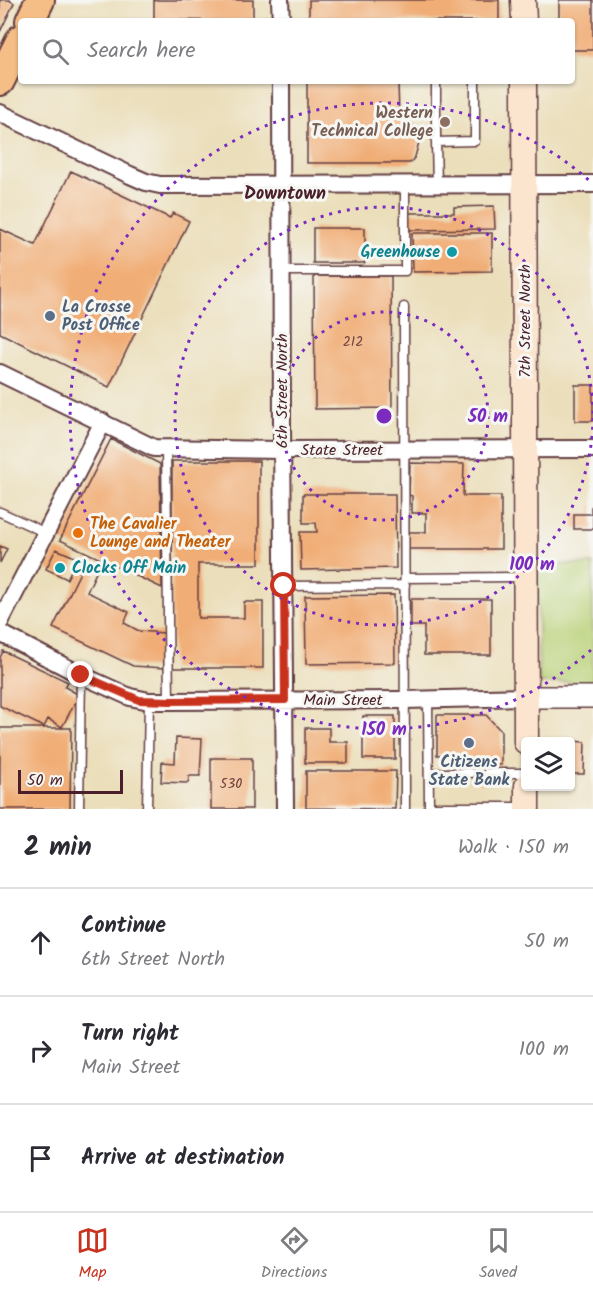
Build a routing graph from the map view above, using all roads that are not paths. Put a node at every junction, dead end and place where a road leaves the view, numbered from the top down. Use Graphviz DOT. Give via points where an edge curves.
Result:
graph roads {
  1 [pos="40,0"];
  2 [pos="280,0"];
  3 [pos="523,0"];
  4 [pos="31,18"];
  5 [pos="280,18"];
  6 [pos="524,18"];
  7 [pos="18,45"];
  8 [pos="0,81"];
  9 [pos="281,84"];
  10 [pos="436,84"];
  11 [pos="475,84"];
  12 [pos="524,84"];
  13 [pos="0,113"];
  14 [pos="436,142"];
  15 [pos="593,184"];
  16 [pos="281,185"];
  17 [pos="405,185"];
  18 [pos="438,185"];
  19 [pos="525,185"];
  20 [pos="282,271"];
  21 [pos="404,307"];
  22 [pos="0,373"];
  23 [pos="103,422"];
  24 [pos="166,449"];
  25 [pos="593,449"];
  26 [pos="282,450"];
  27 [pos="404,450"];
  28 [pos="525,450"];
  29 [pos="0,512"];
  30 [pos="46,533"];
  31 [pos="525,577"];
  32 [pos="405,582"];
  33 [pos="284,586"];
  34 [pos="0,622"];
  35 [pos="0,633"];
  36 [pos="81,675"];
  37 [pos="526,697"];
  38 [pos="593,697"];
  39 [pos="428,699"];
  40 [pos="285,700"];
  41 [pos="405,700"];
  42 [pos="149,701"];
  43 [pos="169,701"];
  44 [pos="526,737"];
  45 [pos="429,773"];
  46 [pos="471,773"];
  47 [pos="487,773"];
  48 [pos="521,773"];
  49 [pos="527,801"];
  50 [pos="79,809"];
  51 [pos="147,809"];
  52 [pos="285,809"];
  53 [pos="405,809"];
  1 -- 4 [label="highway"];
  2 -- 5 [label="street"];
  3 -- 6 [label="main road"];
  7 -- 8 [label="highway"];
  9 -- 16 [label="street, 6th Street North"];
  10 -- 14 [label="lane"];
  11 -- 14 [label="lane" via="475,141"];
  12 -- 19 [label="main road, 7th Street North"];
  13 -- 16 [label="street" via="146,182 177,186"];
  14 -- 18 [label="lane"];
  15 -- 19 [label="street"];
  16 -- 17 [label="street"];
  16 -- 20 [label="street, 6th Street North"];
  17 -- 18 [label="street"];
  17 -- 20 [label="lane" via="405,271"];
  18 -- 19 [label="street"];
  19 -- 28 [label="main road, 7th Street North"];
  20 -- 26 [label="street, 6th Street North"];
  21 -- 27 [label="lane"];
  22 -- 23 [label="street, State Street"];
  23 -- 24 [label="street, State Street" via="154,448"];
  23 -- 30 [label="street"];
  24 -- 26 [label="street, State Street"];
  24 -- 43 [label="lane"];
  25 -- 28 [label="street, State Street"];
  26 -- 27 [label="street, State Street"];
  26 -- 33 [label="street, 6th Street North"];
  27 -- 28 [label="street, State Street"];
  27 -- 32 [label="lane"];
  28 -- 31 [label="main road, 7th Street North"];
  29 -- 30 [label="lane"];
  30 -- 34 [label="street"];
  31 -- 32 [label="lane"];
  31 -- 37 [label="main road, 7th Street North"];
  32 -- 33 [label="lane"];
  32 -- 41 [label="lane"];
  33 -- 40 [label="street, 6th Street North"];
  35 -- 36 [label="street, Main Street"];
  36 -- 42 [label="street, Main Street" via="130,697"];
  36 -- 50 [label="lane"];
  37 -- 38 [label="street, Main Street"];
  37 -- 39 [label="street, Main Street"];
  37 -- 44 [label="main road, 7th Street North"];
  39 -- 41 [label="street, Main Street"];
  39 -- 45 [label="lane"];
  40 -- 41 [label="street, Main Street"];
  40 -- 43 [label="street, Main Street"];
  40 -- 52 [label="street, 6th Street North"];
  41 -- 53 [label="lane"];
  42 -- 43 [label="street, Main Street"];
  42 -- 51 [label="lane"];
  45 -- 46 [label="lane"];
  45 -- 49 [label="lane" via="429,807"];
  47 -- 48 [label="lane"];
}
